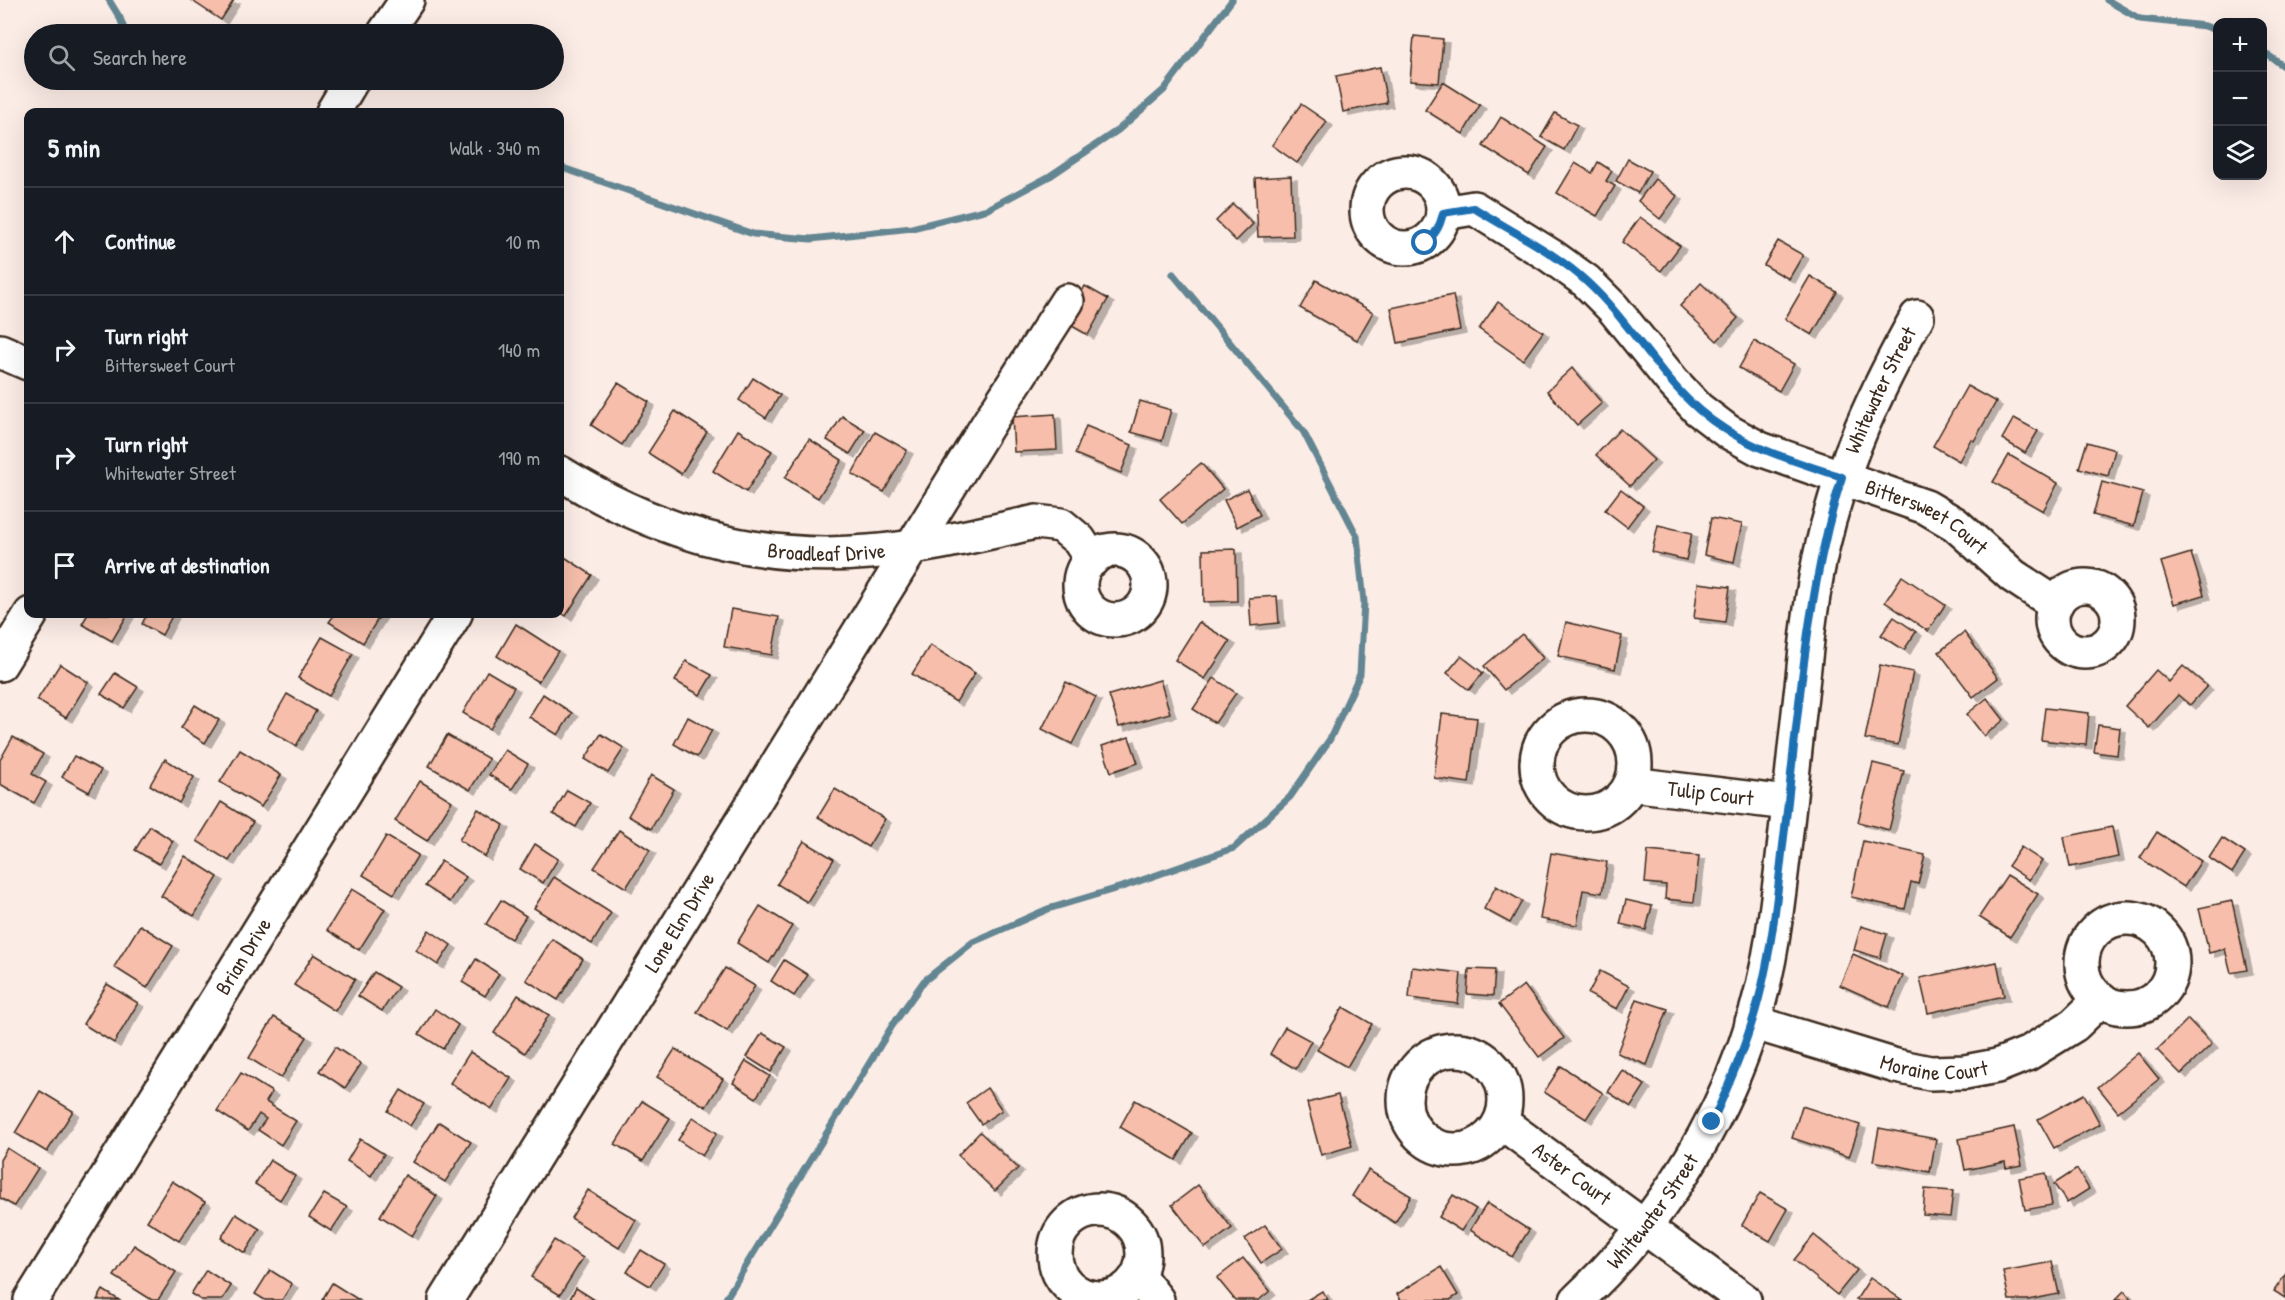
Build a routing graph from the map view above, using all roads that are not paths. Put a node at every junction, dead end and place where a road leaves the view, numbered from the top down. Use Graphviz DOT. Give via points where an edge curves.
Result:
graph roads {
  1 [pos="408,0"];
  2 [pos="391,24"];
  3 [pos="346,90"];
  4 [pos="335,108"];
  5 [pos="1443,213"];
  6 [pos="1067,301"];
  7 [pos="1917,317"];
  8 [pos="0,351"];
  9 [pos="24,361"];
  10 [pos="564,475"];
  11 [pos="1842,477"];
  12 [pos="913,546"];
  13 [pos="1092,560"];
  14 [pos="2056,604"];
  15 [pos="29,618"];
  16 [pos="453,618"];
  17 [pos="0,664"];
  18 [pos="1631,784"];
  19 [pos="1788,803"];
  20 [pos="2101,999"];
  21 [pos="1752,1022"];
  22 [pos="1501,1122"];
  23 [pos="1645,1227"];
  24 [pos="31,1300"];
  25 [pos="446,1300"];
  26 [pos="1577,1300"];
  27 [pos="1744,1300"];
  1 -- 2 [label="street"];
  3 -- 4 [label="street"];
  5 -- 11 [label="street, Bittersweet Court" via="1474,208 1586,281 1679,389 1727,431 1760,449"];
  6 -- 12 [label="street, Lone Elm Drive"];
  7 -- 11 [label="street, Whitewater Street" via="1869,408"];
  8 -- 9 [label="street"];
  10 -- 12 [label="street, Broadleaf Drive" via="660,525 716,542 816,554"];
  11 -- 14 [label="street, Bittersweet Court" via="1908,500 1945,519 2013,576"];
  11 -- 19 [label="street, Whitewater Street" via="1823,545 1810,614"];
  12 -- 13 [label="street, Broadleaf Drive" via="1035,522 1061,525 1079,540"];
  12 -- 25 [label="street, Lone Elm Drive"];
  15 -- 17 [label="street"];
  16 -- 24 [label="street, Brian Drive"];
  18 -- 19 [label="street, Tulip Court"];
  19 -- 21 [label="street, Whitewater Street" via="1772,942"];
  20 -- 21 [label="street, Moraine Court" via="2074,1025 2027,1054 1997,1066 1965,1072 1930,1073 1896,1066"];
  21 -- 23 [label="street, Whitewater Street" via="1712,1122 1680,1179"];
  22 -- 23 [label="street, Aster Court"];
  23 -- 26 [label="street, Whitewater Street"];
  23 -- 27 [label="street, Aster Court"];
}
